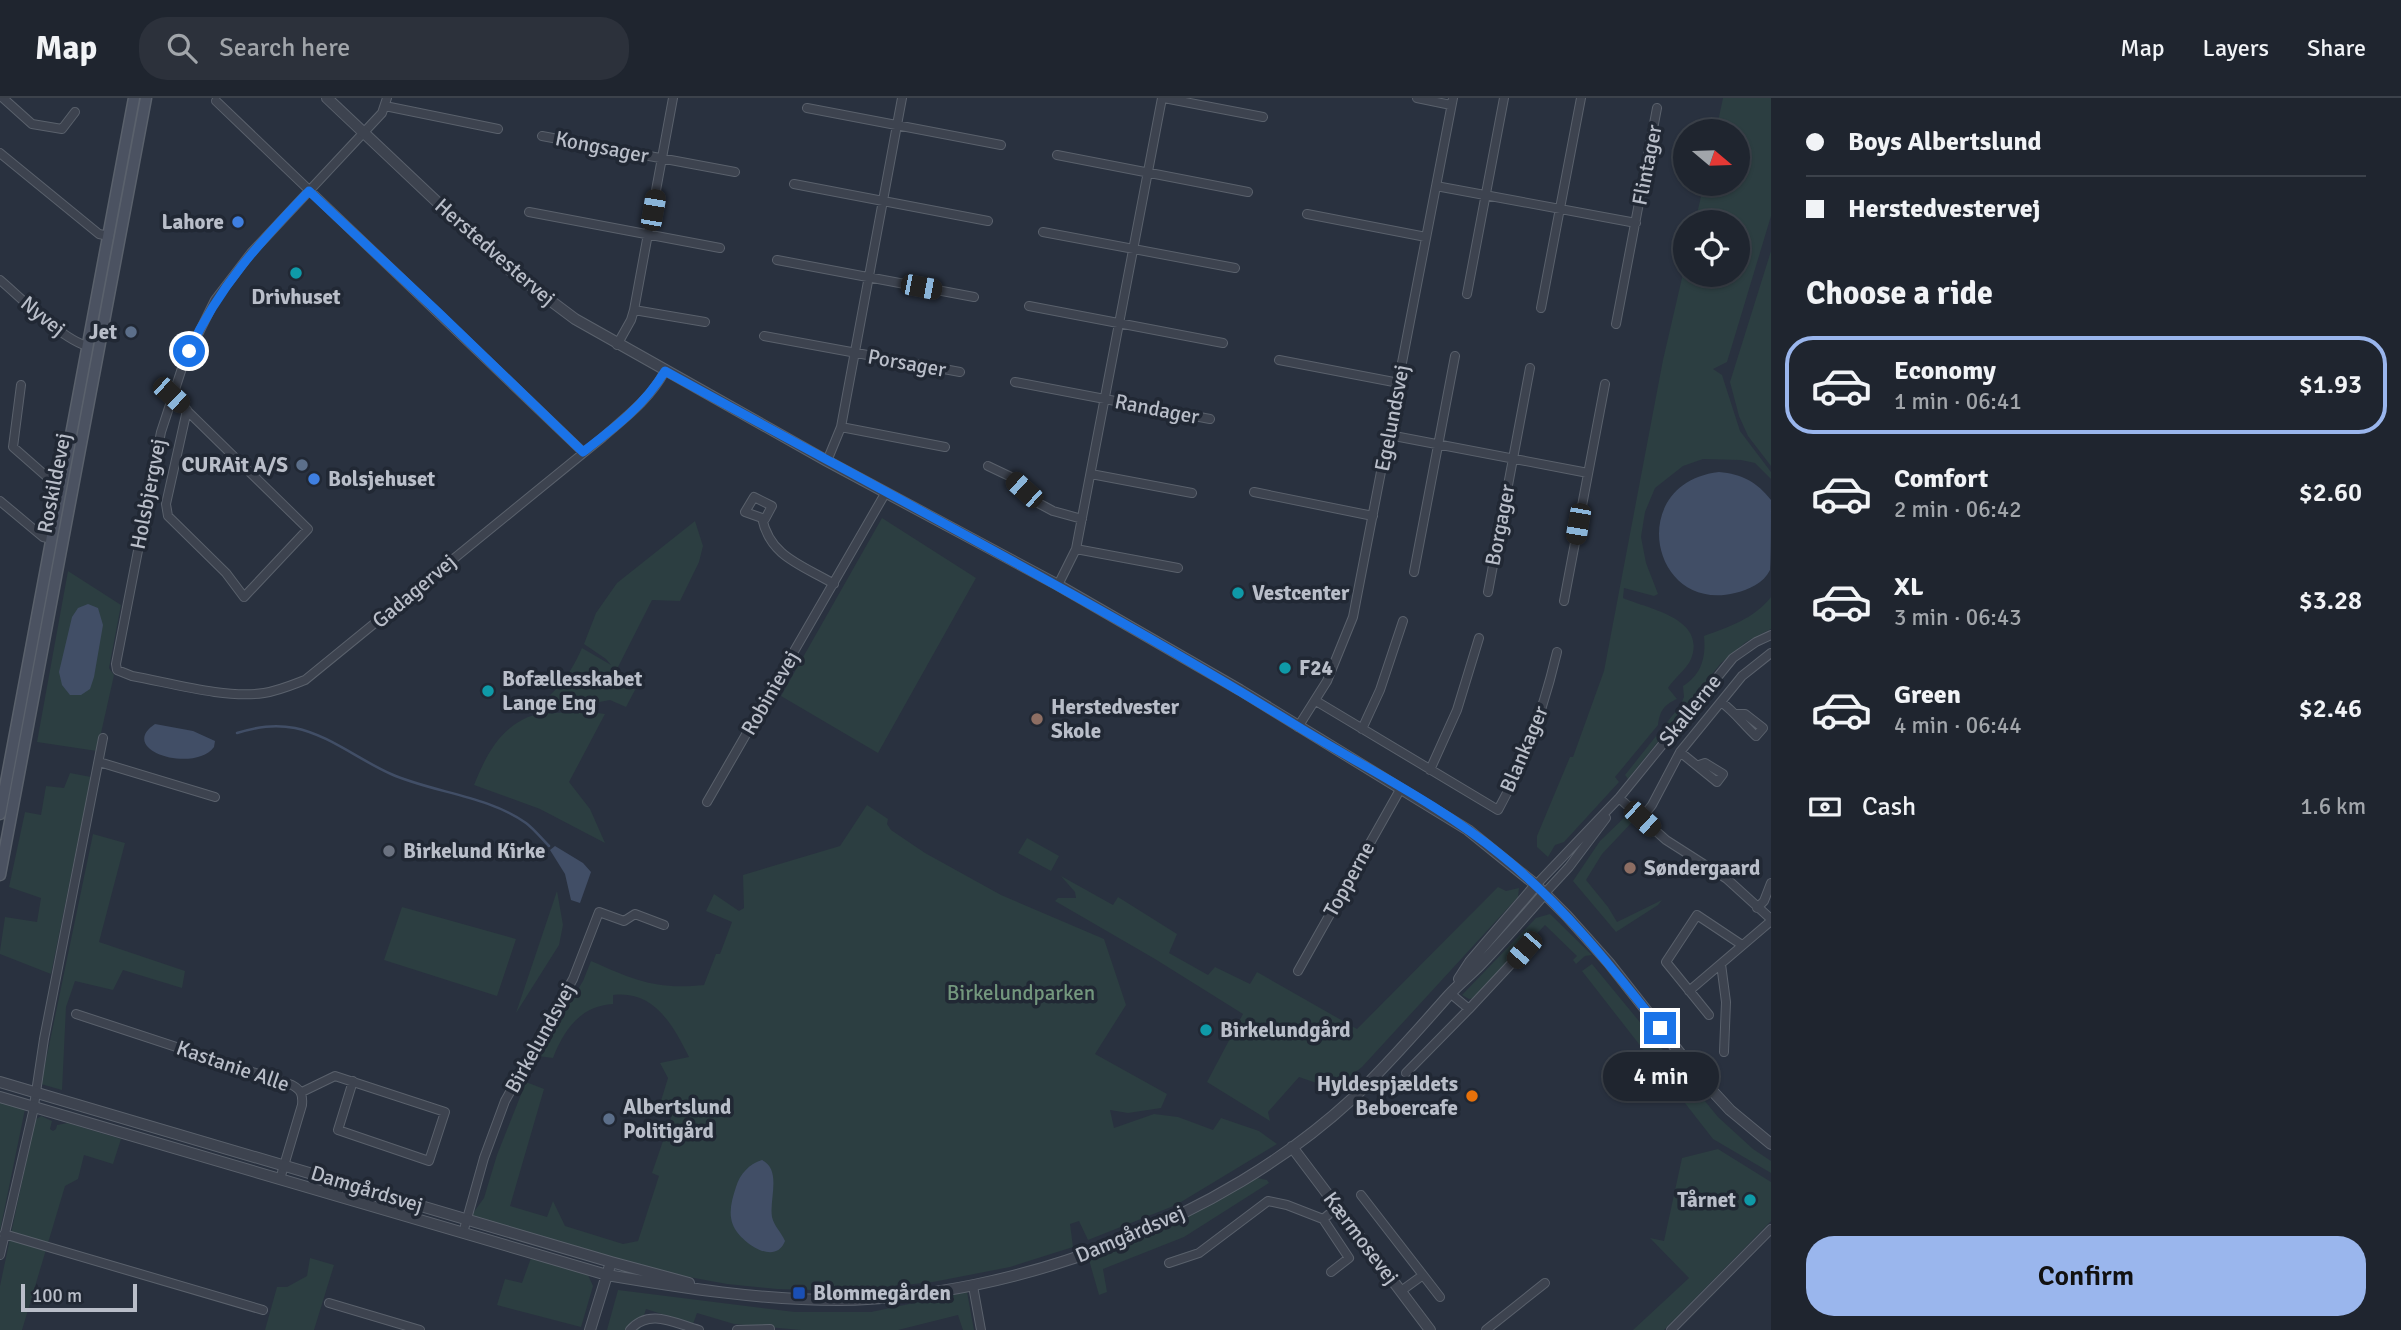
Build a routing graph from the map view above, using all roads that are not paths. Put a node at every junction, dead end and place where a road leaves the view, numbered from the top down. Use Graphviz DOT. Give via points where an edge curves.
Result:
graph roads {
  1 [pos="3,98"];
  2 [pos="134,98"];
  3 [pos="146,98"];
  4 [pos="327,98"];
  5 [pos="673,98"];
  6 [pos="902,98"];
  7 [pos="1163,98"];
  8 [pos="1417,98"];
  9 [pos="1504,98"];
  10 [pos="1581,98"];
  11 [pos="216,101"];
  12 [pos="1452,101"];
  13 [pos="386,102"];
  14 [pos="807,108"];
  15 [pos="1657,108"];
  16 [pos="75,112"];
  17 [pos="1262,117"];
  18 [pos="897,125"];
  19 [pos="498,130"];
  20 [pos="364,133"];
  21 [pos="542,136"];
  22 [pos="1001,145"];
  23 [pos="0,153"];
  24 [pos="1057,155"];
  25 [pos="662,158"];
  26 [pos="735,172"];
  27 [pos="1148,173"];
  28 [pos="794,184"];
  29 [pos="1436,186"];
  30 [pos="309,191"];
  31 [pos="1248,192"];
  32 [pos="1486,194"];
  33 [pos="882,201"];
  34 [pos="1561,209"];
  35 [pos="529,212"];
  36 [pos="1307,214"];
  37 [pos="988,221"];
  38 [pos="1636,223"];
  39 [pos="1043,232"];
  40 [pos="649,235"];
  41 [pos="109,236"];
  42 [pos="1426,237"];
  43 [pos="720,248"];
  44 [pos="1133,248"];
  45 [pos="777,260"];
  46 [pos="1235,268"];
  47 [pos="868,277"];
  48 [pos="0,281"];
  49 [pos="1466,294"];
  50 [pos="974,297"];
  51 [pos="1028,306"];
  52 [pos="1541,308"];
  53 [pos="634,310"];
  54 [pos="705,323"];
  55 [pos="1119,324"];
  56 [pos="1616,324"];
  57 [pos="764,336"];
  58 [pos="1223,343"];
  59 [pos="617,345"];
  60 [pos="88,346"];
  61 [pos="853,353"];
  62 [pos="1455,356"];
  63 [pos="1279,360"];
  64 [pos="1530,368"];
  65 [pos="665,371"];
  66 [pos="960,372"];
  67 [pos="1015,382"];
  68 [pos="1399,383"];
  69 [pos="1605,384"];
  70 [pos="21,386"];
  71 [pos="171,395"];
  72 [pos="1105,399"];
  73 [pos="187,410"];
  74 [pos="1210,419"];
  75 [pos="841,427"];
  76 [pos="1389,435"];
  77 [pos="1438,444"];
  78 [pos="944,447"];
  79 [pos="583,452"];
  80 [pos="1513,458"];
  81 [pos="827,461"];
  82 [pos="988,466"];
  83 [pos="1588,473"];
  84 [pos="1091,474"];
  85 [pos="63,481"];
  86 [pos="886,492"];
  87 [pos="1254,492"];
  88 [pos="1192,493"];
  89 [pos="0,501"];
  90 [pos="1373,516"];
  91 [pos="762,518"];
  92 [pos="1082,519"];
  93 [pos="52,539"];
  94 [pos="1076,549"];
  95 [pos="1178,568"];
  96 [pos="1414,572"];
  97 [pos="834,584"];
  98 [pos="1058,585"];
  99 [pos="1488,592"];
  100 [pos="1564,601"];
  101 [pos="1403,621"];
  102 [pos="1771,635"];
  103 [pos="1479,638"];
  104 [pos="1557,652"];
  105 [pos="1771,653"];
  106 [pos="117,670"];
  107 [pos="1316,701"];
  108 [pos="1721,702"];
  109 [pos="1737,714"];
  110 [pos="1298,727"];
  111 [pos="1362,729"];
  112 [pos="103,738"];
  113 [pos="1680,752"];
  114 [pos="99,762"];
  115 [pos="1699,765"];
  116 [pos="1430,770"];
  117 [pos="1401,789"];
  118 [pos="215,797"];
  119 [pos="1619,798"];
  120 [pos="707,802"];
  121 [pos="0,814"];
  122 [pos="1642,819"];
  123 [pos="0,875"];
  124 [pos="1771,883"];
  125 [pos="1536,885"];
  126 [pos="1544,894"];
  127 [pos="1757,908"];
  128 [pos="1771,920"];
  129 [pos="664,925"];
  130 [pos="1742,945"];
  131 [pos="1524,950"];
  132 [pos="1719,966"];
  133 [pos="1298,971"];
  134 [pos="1689,991"];
  135 [pos="1451,994"];
  136 [pos="1469,1009"];
  137 [pos="76,1014"];
  138 [pos="1709,1015"];
  139 [pos="1724,1052"];
  140 [pos="1406,1073"];
  141 [pos="0,1082"];
  142 [pos="353,1082"];
  143 [pos="302,1092"];
  144 [pos="36,1093"];
  145 [pos="0,1097"];
  146 [pos="33,1107"];
  147 [pos="1771,1144"];
  148 [pos="1292,1147"];
  149 [pos="285,1164"];
  150 [pos="279,1179"];
  151 [pos="1361,1195"];
  152 [pos="1338,1207"];
  153 [pos="466,1219"];
  154 [pos="1323,1219"];
  155 [pos="1771,1229"];
  156 [pos="463,1233"];
  157 [pos="4,1234"];
  158 [pos="0,1255"];
  159 [pos="611,1262"];
  160 [pos="1169,1263"];
  161 [pos="1331,1272"];
  162 [pos="607,1275"];
  163 [pos="1423,1275"];
  164 [pos="1545,1283"];
  165 [pos="973,1286"];
  166 [pos="1401,1291"];
  167 [pos="734,1294"];
  168 [pos="1440,1297"];
  169 [pos="329,1303"];
  170 [pos="263,1310"];
  171 [pos="757,1329"];
  172 [pos="770,1329"];
  173 [pos="421,1330"];
  174 [pos="590,1330"];
  175 [pos="629,1330"];
  176 [pos="699,1330"];
  177 [pos="737,1330"];
  178 [pos="981,1330"];
  179 [pos="1430,1330"];
  180 [pos="1486,1330"];
  181 [pos="1671,1330"];
  1 -- 16 [label="street" via="32,124 62,128"];
  2 -- 41 [label="main road, Roskildevej"];
  3 -- 123 [label="main road, Roskildevej"];
  4 -- 20 [label="street, Herstedvestervej"];
  5 -- 25 [label="street, Kongsager"];
  6 -- 18 [label="street, Porsager"];
  7 -- 17 [label="street, Randager"];
  7 -- 27 [label="street, Randager"];
  8 -- 12 [label="street"];
  9 -- 32 [label="street"];
  10 -- 34 [label="street"];
  11 -- 30 [label="street"];
  12 -- 29 [label="street, Egelundsvej"];
  13 -- 19 [label="street"];
  13 -- 20 [label="street, Holsbjergvej"];
  14 -- 18 [label="street"];
  15 -- 38 [label="street, Flintager"];
  18 -- 22 [label="street"];
  18 -- 33 [label="street, Porsager"];
  20 -- 30 [label="street, Holsbjergvej"];
  20 -- 59 [label="street, Herstedvestervej" via="507,268"];
  21 -- 25 [label="street, Kongsager"];
  23 -- 41 [label="street" via="99,234"];
  24 -- 27 [label="street"];
  25 -- 26 [label="street, Kongsager"];
  25 -- 40 [label="street, Kongsager"];
  27 -- 31 [label="street"];
  27 -- 44 [label="street, Randager"];
  28 -- 33 [label="street"];
  29 -- 32 [label="street, Flintager"];
  29 -- 42 [label="street, Egelundsvej"];
  30 -- 71 [label="street, Holsbjergvej" via="215,300"];
  30 -- 79 [label="street"];
  32 -- 34 [label="street, Flintager"];
  32 -- 49 [label="street"];
  33 -- 37 [label="street"];
  33 -- 47 [label="street, Porsager"];
  34 -- 38 [label="street, Flintager"];
  34 -- 52 [label="street"];
  35 -- 40 [label="street"];
  36 -- 42 [label="street"];
  38 -- 56 [label="street, Flintager"];
  39 -- 44 [label="street"];
  40 -- 43 [label="street"];
  40 -- 53 [label="street, Kongsager"];
  41 -- 60 [label="main road, Roskildevej"];
  42 -- 68 [label="street, Egelundsvej"];
  44 -- 46 [label="street"];
  44 -- 55 [label="street, Randager"];
  45 -- 47 [label="street"];
  47 -- 50 [label="street"];
  47 -- 61 [label="street, Porsager"];
  48 -- 60 [label="street, Nyvej" via="67,336"];
  51 -- 55 [label="street"];
  53 -- 54 [label="street"];
  53 -- 59 [label="street, Kongsager"];
  55 -- 58 [label="street"];
  55 -- 72 [label="street, Randager"];
  57 -- 61 [label="street, Porsager"];
  59 -- 65 [label="street, Herstedvestervej"];
  60 -- 85 [label="main road, Roskildevej"];
  61 -- 66 [label="street, Porsager"];
  61 -- 75 [label="street, Porsager"];
  62 -- 77 [label="street"];
  63 -- 68 [label="street"];
  64 -- 80 [label="street, Borgager"];
  65 -- 79 [label="street, Gadagervej" via="640,404"];
  65 -- 81 [label="street, Herstedvestervej"];
  67 -- 72 [label="street, Randager"];
  68 -- 76 [label="street, Egelundsvej"];
  69 -- 83 [label="street"];
  70 -- 85 [label="street, Roskildevej" via="13,447 46,476"];
  71 -- 73 [label="street"];
  71 -- 106 [label="street, Holsbjergvej" via="155,457"];
  72 -- 74 [label="street, Randager"];
  72 -- 84 [label="street, Randager"];
  73 -- 73 [label="street" via="308,529 244,597 167,516"];
  75 -- 78 [label="street"];
  75 -- 81 [label="street, Porsager"];
  76 -- 77 [label="street, Borgager"];
  76 -- 90 [label="street, Egelundsvej"];
  77 -- 80 [label="street, Borgager"];
  77 -- 96 [label="street"];
  79 -- 106 [label="street, Gadagervej" via="305,680 264,694 237,695"];
  80 -- 83 [label="street, Borgager"];
  80 -- 99 [label="street, Borgager"];
  81 -- 86 [label="street, Herstedvestervej"];
  82 -- 92 [label="street" via="1009,476 1040,504"];
  83 -- 100 [label="street"];
  84 -- 88 [label="street"];
  84 -- 92 [label="street, Randager"];
  85 -- 93 [label="main road, Roskildevej"];
  86 -- 97 [label="street, Robinievej"];
  86 -- 98 [label="street, Herstedvestervej"];
  87 -- 90 [label="street"];
  89 -- 93 [label="street" via="43,537"];
  90 -- 107 [label="street, Egelundsvej" via="1353,617"];
  91 -- 97 [label="street" via="776,551"];
  92 -- 94 [label="street, Randager"];
  93 -- 121 [label="main road, Roskildevej"];
  94 -- 95 [label="street"];
  94 -- 98 [label="street, Randager"];
  97 -- 120 [label="street, Robinievej"];
  98 -- 110 [label="street, Herstedvestervej"];
  101 -- 111 [label="street"];
  102 -- 119 [label="street, Skallerne" via="1733,658"];
  103 -- 116 [label="street" via="1457,710"];
  104 -- 116 [label="street, Blankager" via="1532,736 1498,810"];
  105 -- 108 [label="street" via="1742,676"];
  107 -- 110 [label="street, Egelundsvej"];
  107 -- 111 [label="street, Blankager"];
  108 -- 109 [label="street"];
  108 -- 113 [label="street"];
  110 -- 117 [label="street, Herstedvestervej"];
  111 -- 116 [label="street, Blankager"];
  112 -- 114 [label="street"];
  113 -- 115 [label="street"];
  113 -- 122 [label="street"];
  114 -- 118 [label="street"];
  114 -- 144 [label="street"];
  117 -- 125 [label="street, Herstedvestervej" via="1468,830"];
  117 -- 133 [label="street, Topperne"];
  119 -- 122 [label="street"];
  119 -- 125 [label="street, Skallerne"];
  119 -- 126 [label="street, Skallerne" via="1595,835"];
  122 -- 127 [label="street" via="1666,841 1740,888"];
  124 -- 127 [label="street"];
  125 -- 126 [label="street, Herstedvestervej"];
  125 -- 135 [label="street, Damgårdsvej" via="1470,962"];
  126 -- 135 [label="street, Damgårdsvej"];
  126 -- 147 [label="street, Herstedvestervej" via="1609,963 1694,1071"];
  127 -- 128 [label="street"];
  128 -- 130 [label="street"];
  129 -- 153 [label="street, Birkelundsvej" via="635,914 624,920 599,912 573,979 505,1101"];
  130 -- 132 [label="street"];
  130 -- 134 [label="street" via="1697,915 1666,962"];
  131 -- 136 [label="street"];
  132 -- 134 [label="street"];
  132 -- 139 [label="street" via="1726,1002"];
  134 -- 138 [label="street"];
  135 -- 136 [label="street"];
  135 -- 148 [label="street, Damgårdsvej" via="1366,1086"];
  136 -- 140 [label="street"];
  137 -- 143 [label="street, Kastanie Alle"];
  141 -- 144 [label="street, Damgårdsvej"];
  142 -- 142 [label="street" via="445,1112 429,1161 338,1130"];
  142 -- 143 [label="street" via="335,1076"];
  143 -- 149 [label="street, Kastanie Alle"];
  144 -- 146 [label="street"];
  144 -- 149 [label="street, Damgårdsvej"];
  145 -- 146 [label="street, Damgårdsvej"];
  146 -- 150 [label="street, Damgårdsvej"];
  146 -- 157 [label="street"];
  148 -- 152 [label="street, Kærmosevej"];
  148 -- 165 [label="street, Damgårdsvej" via="1220,1192 1146,1230 1065,1262"];
  149 -- 150 [label="street, Kastanie Alle"];
  149 -- 153 [label="street, Damgårdsvej"];
  150 -- 156 [label="street, Damgårdsvej"];
  151 -- 163 [label="street"];
  152 -- 154 [label="street"];
  152 -- 166 [label="street, Kærmosevej"];
  153 -- 156 [label="street, Birkelundsvej"];
  153 -- 159 [label="street, Damgårdsvej"];
  154 -- 160 [label="street" via="1268,1201 1199,1253"];
  154 -- 161 [label="street" via="1349,1258"];
  155 -- 181 [label="street"];
  156 -- 162 [label="street, Damgårdsvej"];
  157 -- 158 [label="street"];
  157 -- 170 [label="street"];
  159 -- 162 [label="street"];
  159 -- 167 [label="street, Damgårdsvej"];
  162 -- 167 [label="street, Damgårdsvej"];
  162 -- 174 [label="street"];
  163 -- 166 [label="street"];
  163 -- 168 [label="street"];
  164 -- 180 [label="street"];
  165 -- 167 [label="street, Damgårdsvej" via="839,1300"];
  165 -- 178 [label="street"];
  166 -- 179 [label="street, Kærmosevej"];
  169 -- 173 [label="street"];
  171 -- 172 [label="street"];
  171 -- 177 [label="street"];
  175 -- 176 [label="street" via="655,1317"];
}
